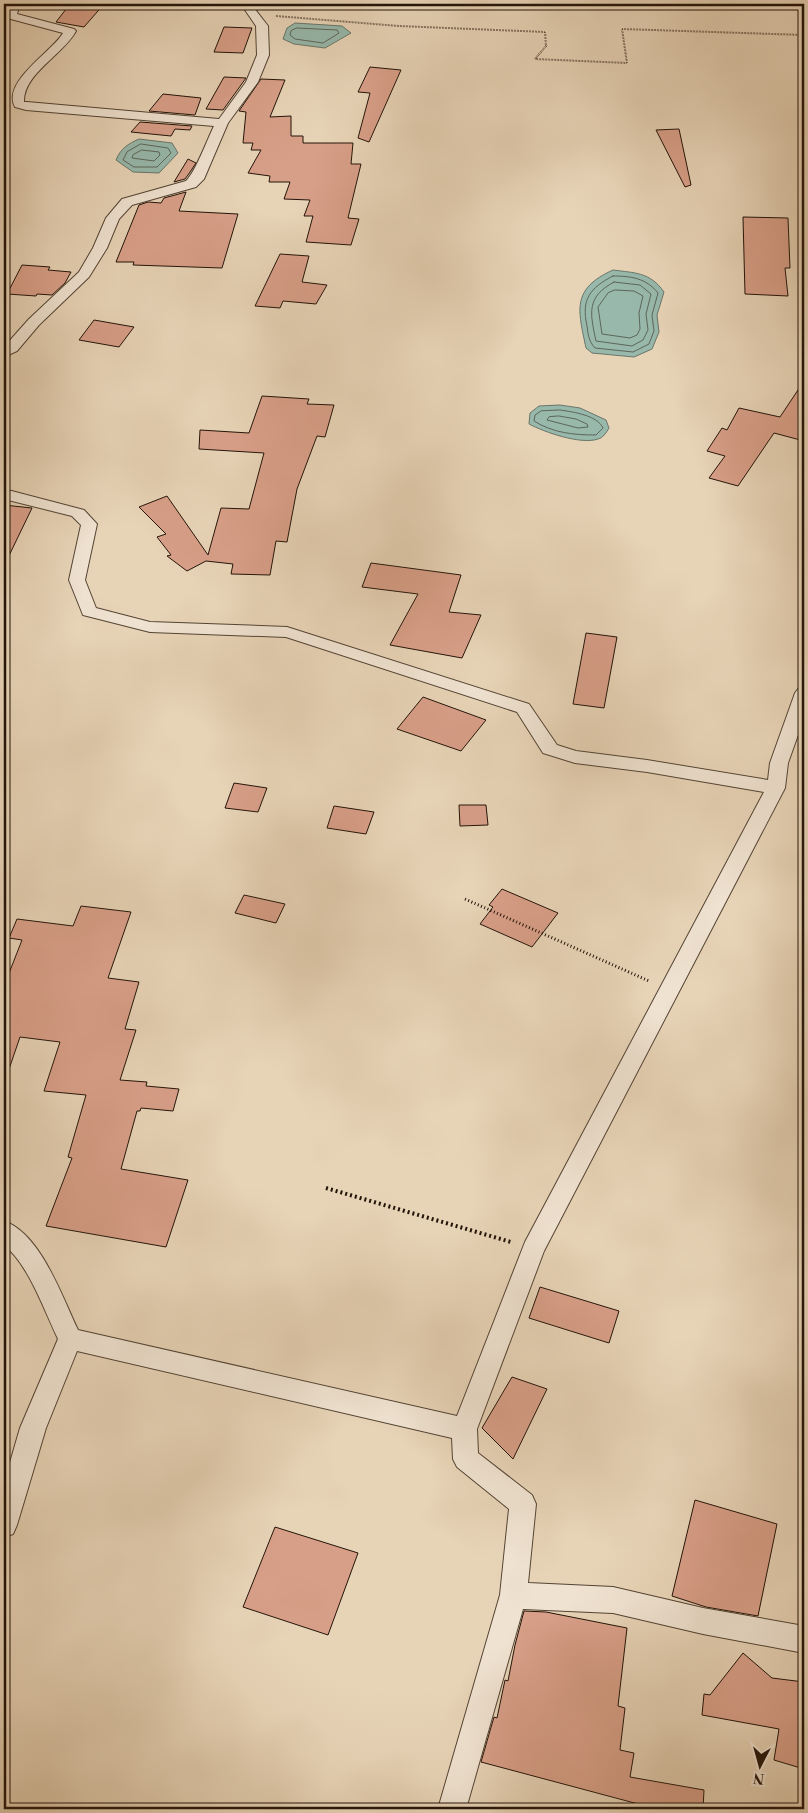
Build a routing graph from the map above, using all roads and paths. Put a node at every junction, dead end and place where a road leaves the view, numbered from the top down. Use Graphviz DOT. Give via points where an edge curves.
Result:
graph roads {
  1 [pos="15,4"];
  2 [pos="248,7"];
  3 [pos="8,16"];
  4 [pos="804,35"];
  5 [pos="222,123"];
  6 [pos="6,349"];
  7 [pos="4,494"];
  8 [pos="804,693"];
  9 [pos="776,788"];
  10 [pos="465,899"];
  11 [pos="670,990"];
  12 [pos="326,1188"];
  13 [pos="4,1231"];
  14 [pos="533,1249"];
  15 [pos="70,1339"];
  16 [pos="464,1429"];
  17 [pos="4,1525"];
  18 [pos="513,1595"];
  19 [pos="804,1640"];
  20 [pos="452,1809"];
  1 -- 3 [label="street"];
  2 -- 4 [label="path" via="277,16 399,26 545,32 546,46 535,59 627,63 622,29"];
  2 -- 5 [label="street" via="262,26 263,55 252,82"];
  3 -- 5 [label="street" via="70,31 62,44 26,78 17,99 19,104"];
  5 -- 6 [label="street" via="199,176 191,184 127,202 113,218 84,274"];
  7 -- 9 [label="street" via="78,513 89,524 77,580 90,611 150,626 287,632 523,708 550,749 575,757"];
  8 -- 9 [label="street" via="779,763"];
  9 -- 11 [label="street"];
  10 -- 11 [label="path"];
  11 -- 14 [label="street"];
  12 -- 14 [label="path"];
  13 -- 15 [label="street" via="21,1246 38,1273"];
  14 -- 16 [label="street"];
  15 -- 16 [label="street"];
  15 -- 17 [label="street" via="33,1428"];
  16 -- 18 [label="street" via="466,1459 524,1504"];
  18 -- 19 [label="street" via="613,1600"];
  18 -- 20 [label="street"];
}
